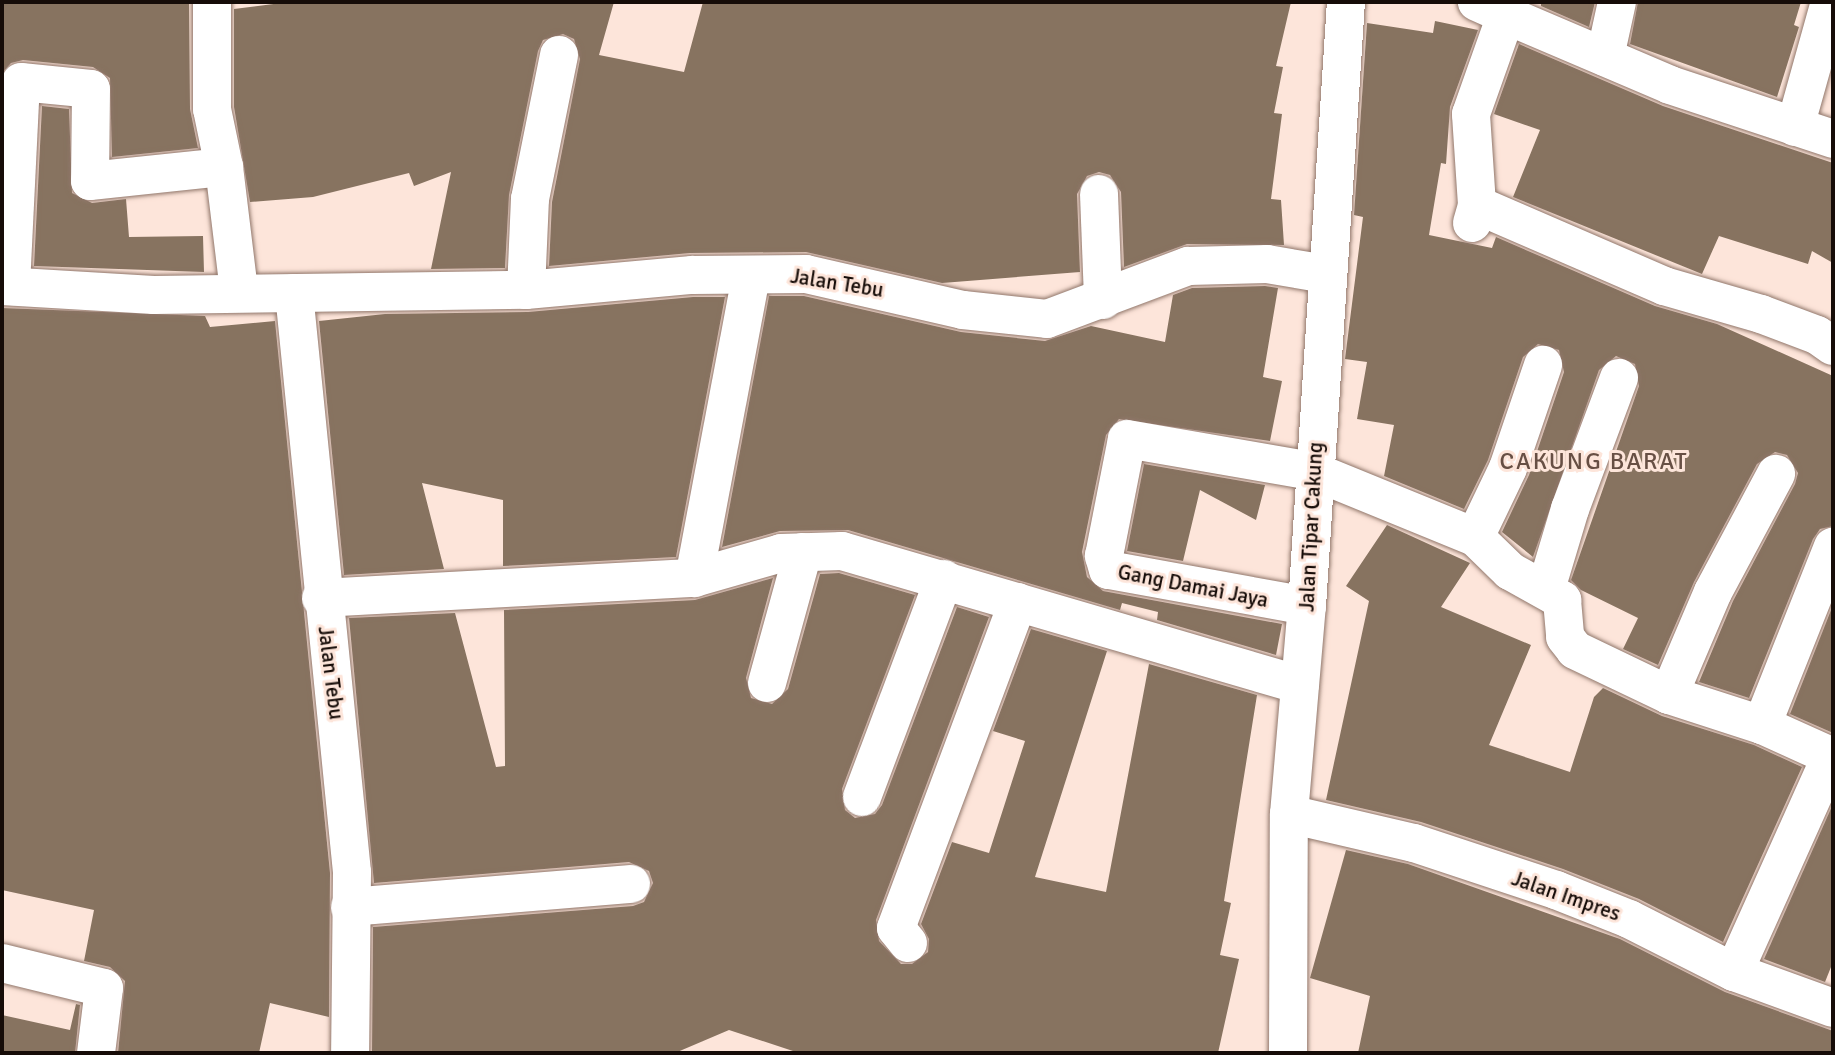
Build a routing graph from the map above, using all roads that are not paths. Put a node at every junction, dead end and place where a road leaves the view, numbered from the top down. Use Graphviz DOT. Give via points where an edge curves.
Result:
graph roads {
  1 [pos="212,2"];
  2 [pos="1346,2"];
  3 [pos="1617,2"];
  4 [pos="1830,2"];
  5 [pos="1487,5"];
  6 [pos="559,55"];
  7 [pos="1605,57"];
  8 [pos="1795,127"];
  9 [pos="1833,139"];
  10 [pos="224,167"];
  11 [pos="1099,194"];
  12 [pos="1326,274"];
  13 [pos="751,276"];
  14 [pos="7,286"];
  15 [pos="526,290"];
  16 [pos="239,291"];
  17 [pos="293,293"];
  18 [pos="1103,300"];
  19 [pos="1833,346"];
  20 [pos="1543,365"];
  21 [pos="1619,378"];
  22 [pos="1313,471"];
  23 [pos="1776,474"];
  24 [pos="1475,537"];
  25 [pos="1833,547"];
  26 [pos="803,552"];
  27 [pos="694,578"];
  28 [pos="944,579"];
  29 [pos="1546,589"];
  30 [pos="321,598"];
  31 [pos="1018,602"];
  32 [pos="1307,606"];
  33 [pos="767,683"];
  34 [pos="1300,685"];
  35 [pos="1669,695"];
  36 [pos="1762,725"];
  37 [pos="1832,757"];
  38 [pos="862,797"];
  39 [pos="1289,814"];
  40 [pos="631,884"];
  41 [pos="350,907"];
  42 [pos="908,943"];
  43 [pos="2,963"];
  44 [pos="1734,972"];
  45 [pos="1831,1002"];
  46 [pos="96,1053"];
  47 [pos="350,1053"];
  48 [pos="1288,1053"];
  1 -- 10 [label="street" via="212,109"];
  2 -- 12 [label="street, Jalan Tipar Cakung"];
  3 -- 7 [label="street"];
  4 -- 8 [label="street"];
  5 -- 7 [label="street"];
  5 -- 19 [label="street" via="1471,114 1474,214 1664,286 1761,314 1817,335"];
  6 -- 15 [label="street" via="530,199"];
  7 -- 8 [label="street" via="1670,85"];
  8 -- 9 [label="street"];
  10 -- 14 [label="street" via="90,181 91,89 21,82"];
  10 -- 16 [label="street"];
  11 -- 18 [label="street"];
  12 -- 18 [label="street, Jalan Tebu" via="1224,261 1188,265 1144,279"];
  12 -- 22 [label="street, Jalan Tipar Cakung"];
  13 -- 15 [label="street, Jalan Tebu" via="692,275"];
  13 -- 18 [label="street, Jalan Tebu" via="806,274 963,310 1047,318"];
  13 -- 27 [label="street"];
  14 -- 16 [label="street, Jalan Tebu" via="154,295"];
  15 -- 17 [label="street, Jalan Tebu"];
  16 -- 17 [label="street, Jalan Tebu"];
  17 -- 30 [label="street, Jalan Tebu"];
  20 -- 24 [label="street" via="1508,468"];
  21 -- 29 [label="street"];
  22 -- 24 [label="street"];
  22 -- 32 [label="street, Jalan Tipar Cakung"];
  22 -- 32 [label="street, Gang Damai Jaya" via="1127,439 1103,563 1126,576"];
  23 -- 35 [label="street" via="1713,592"];
  24 -- 29 [label="street" via="1510,570"];
  25 -- 36 [label="street"];
  26 -- 27 [label="street" via="781,553"];
  26 -- 28 [label="street" via="842,551"];
  26 -- 33 [label="street"];
  27 -- 30 [label="street"];
  28 -- 31 [label="street"];
  28 -- 38 [label="street"];
  29 -- 35 [label="street" via="1563,600 1565,637 1575,650"];
  30 -- 41 [label="street, Jalan Tebu" via="344,775"];
  31 -- 34 [label="street"];
  31 -- 42 [label="street" via="897,928"];
  32 -- 34 [label="street, Jalan Tipar Cakung"];
  34 -- 39 [label="street, Jalan Tipar Cakung"];
  35 -- 36 [label="street"];
  36 -- 37 [label="street"];
  37 -- 44 [label="street"];
  39 -- 44 [label="street, Jalan Impres" via="1414,843 1556,890 1641,924"];
  39 -- 48 [label="street, Jalan Tipar Cakung"];
  40 -- 41 [label="street"];
  41 -- 47 [label="street, Jalan Tebu"];
  43 -- 46 [label="street" via="104,988"];
  44 -- 45 [label="street, Jalan Impres"];
}
